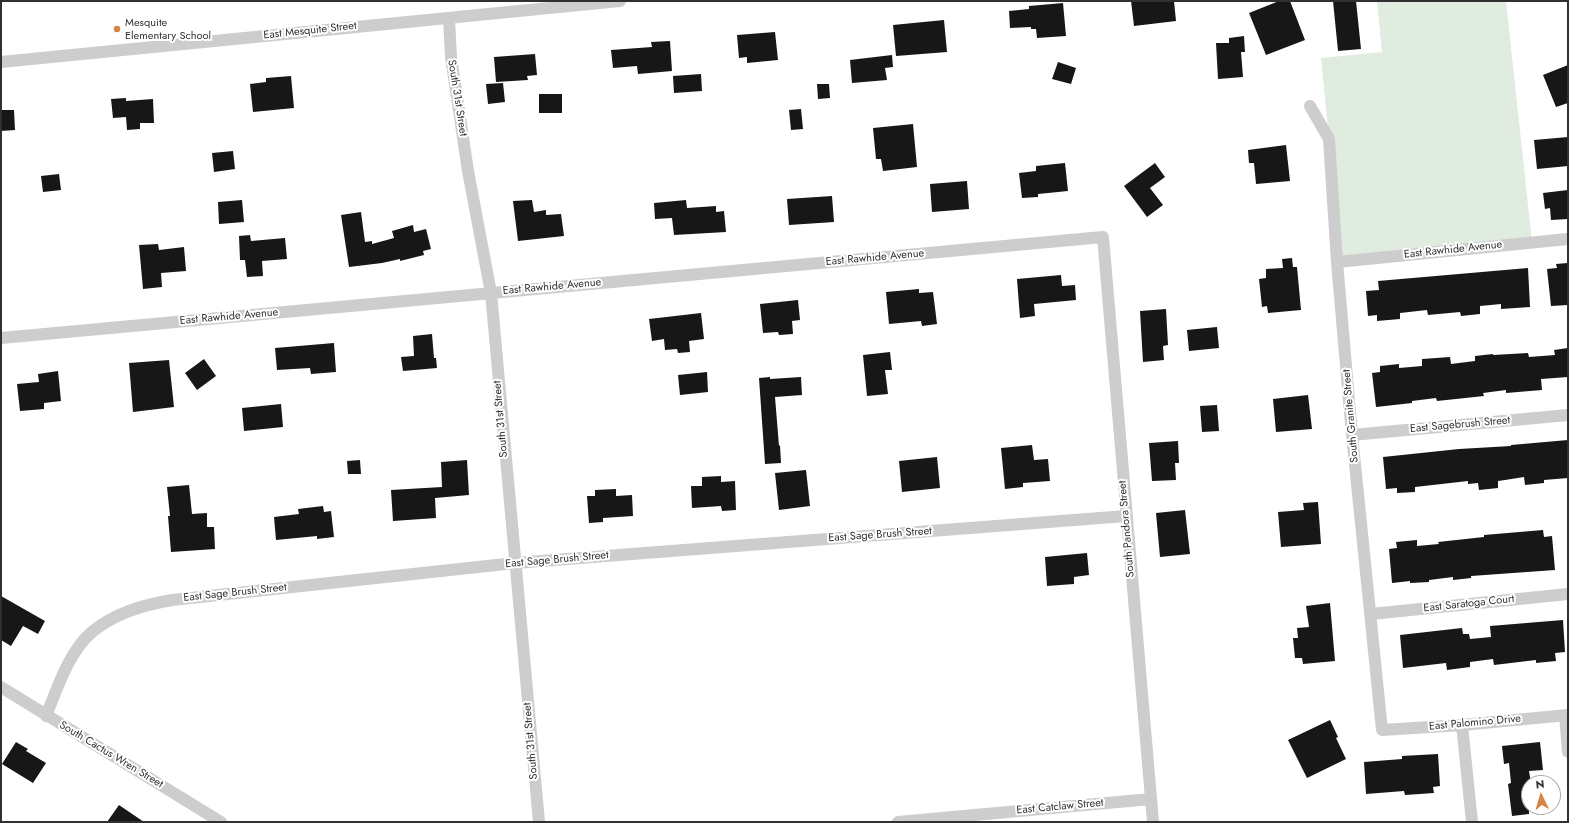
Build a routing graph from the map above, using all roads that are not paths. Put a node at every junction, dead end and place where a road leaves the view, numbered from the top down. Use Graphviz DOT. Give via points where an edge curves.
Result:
graph roads {
  1 [pos="620,1"];
  2 [pos="449,18"];
  3 [pos="1,62"];
  4 [pos="1310,106"];
  5 [pos="1103,237"];
  6 [pos="1568,239"];
  7 [pos="1337,262"];
  8 [pos="490,293"];
  9 [pos="1,338"];
  10 [pos="1568,415"];
  11 [pos="1352,435"];
  12 [pos="1126,516"];
  13 [pos="515,563"];
  14 [pos="1568,594"];
  15 [pos="1371,614"];
  16 [pos="1,687"];
  17 [pos="1566,715"];
  18 [pos="46,716"];
  19 [pos="1462,725"];
  20 [pos="1382,730"];
  21 [pos="1568,752"];
  22 [pos="1151,799"];
  23 [pos="221,822"];
  24 [pos="538,822"];
  25 [pos="898,822"];
  26 [pos="1153,822"];
  27 [pos="1472,822"];
  1 -- 2 [label="street, East Mesquite Street"];
  2 -- 3 [label="street, East Mesquite Street"];
  2 -- 8 [label="street, South 31st Street" via="451,57"];
  4 -- 7 [label="street, South Granite Street" via="1329,139"];
  5 -- 8 [label="street, East Rawhide Avenue"];
  5 -- 12 [label="street, South Pandora Street"];
  6 -- 7 [label="street, East Rawhide Avenue"];
  7 -- 11 [label="street, South Granite Street"];
  8 -- 9 [label="street, East Rawhide Avenue"];
  8 -- 13 [label="street, South 31st Street"];
  10 -- 11 [label="street, East Sagebrush Street"];
  11 -- 15 [label="street, South Granite Street"];
  12 -- 13 [label="street, East Sage Brush Street"];
  12 -- 22 [label="street, South Pandora Street"];
  13 -- 18 [label="street, East Sage Brush Street" via="144,605 116,617 92,632 78,648"];
  13 -- 24 [label="street, South 31st Street"];
  14 -- 15 [label="street, East Saratoga Court"];
  15 -- 20 [label="street, South Granite Street"];
  16 -- 18 [label="street, South Cactus Wren Street"];
  17 -- 19 [label="street, East Palomino Drive"];
  17 -- 21 [label="street"];
  18 -- 23 [label="street, South Cactus Wren Street"];
  19 -- 20 [label="street, East Palomino Drive"];
  19 -- 27 [label="street"];
  22 -- 25 [label="street, East Catclaw Street"];
  22 -- 26 [label="street, South Pandora Street"];
}
